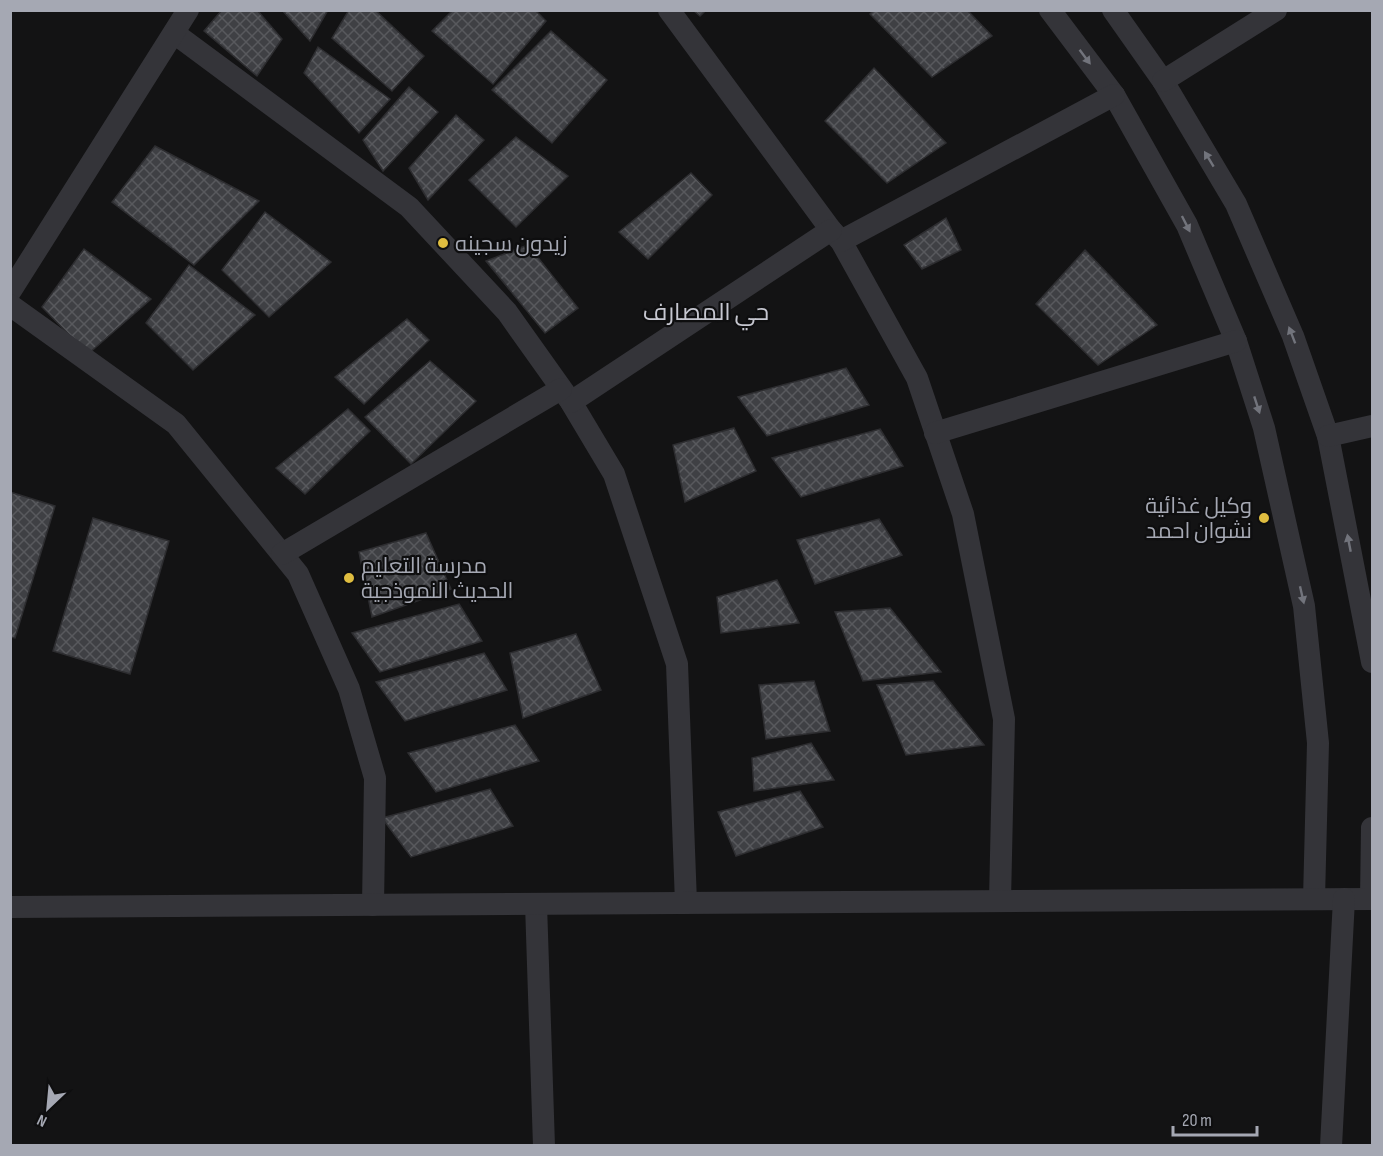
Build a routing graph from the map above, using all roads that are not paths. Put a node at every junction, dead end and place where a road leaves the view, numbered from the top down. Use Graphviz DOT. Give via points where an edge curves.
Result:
graph roads {
  1 [pos="188,10"];
  2 [pos="669,10"];
  3 [pos="1050,10"];
  4 [pos="1113,10"];
  5 [pos="1276,10"];
  6 [pos="174,33"];
  7 [pos="1163,81"];
  8 [pos="1114,95"];
  9 [pos="836,235"];
  10 [pos="10,292"];
  11 [pos="10,305"];
  12 [pos="1236,341"];
  13 [pos="566,396"];
  14 [pos="1372,426"];
  15 [pos="935,433"];
  16 [pos="1328,436"];
  17 [pos="282,554"];
  18 [pos="1372,662"];
  19 [pos="1372,828"];
  20 [pos="1314,899"];
  21 [pos="1344,899"];
  22 [pos="1372,899"];
  23 [pos="1000,901"];
  24 [pos="686,903"];
  25 [pos="536,904"];
  26 [pos="373,905"];
  27 [pos="10,907"];
  28 [pos="544,1146"];
  29 [pos="1331,1146"];
  1 -- 6 [label="street"];
  2 -- 9 [label="street"];
  3 -- 8 [label="street, one-way"];
  4 -- 7 [label="street"];
  5 -- 7 [label="street"];
  6 -- 10 [label="street"];
  6 -- 13 [label="street" via="409,207 507,312"];
  16 -- 7 [label="street, one-way" via="1293,336 1236,204"];
  8 -- 9 [label="street"];
  8 -- 12 [label="street, one-way" via="1187,225"];
  9 -- 13 [label="street"];
  9 -- 15 [label="street" via="917,378"];
  11 -- 17 [label="street" via="176,424"];
  12 -- 15 [label="street"];
  12 -- 20 [label="street, one-way" via="1264,428 1305,606 1318,743"];
  13 -- 17 [label="street"];
  13 -- 24 [label="street" via="614,474 677,664"];
  14 -- 16 [label="street"];
  15 -- 23 [label="street" via="963,514 1004,719"];
  18 -- 16 [label="street, one-way"];
  17 -- 26 [label="street" via="298,574 349,689 375,778"];
  19 -- 22 [label="street"];
  20 -- 21 [label="street"];
  20 -- 23 [label="street"];
  21 -- 22 [label="street"];
  21 -- 29 [label="street"];
  23 -- 24 [label="street"];
  24 -- 25 [label="street"];
  25 -- 26 [label="street"];
  25 -- 28 [label="street"];
  26 -- 27 [label="street"];
}
